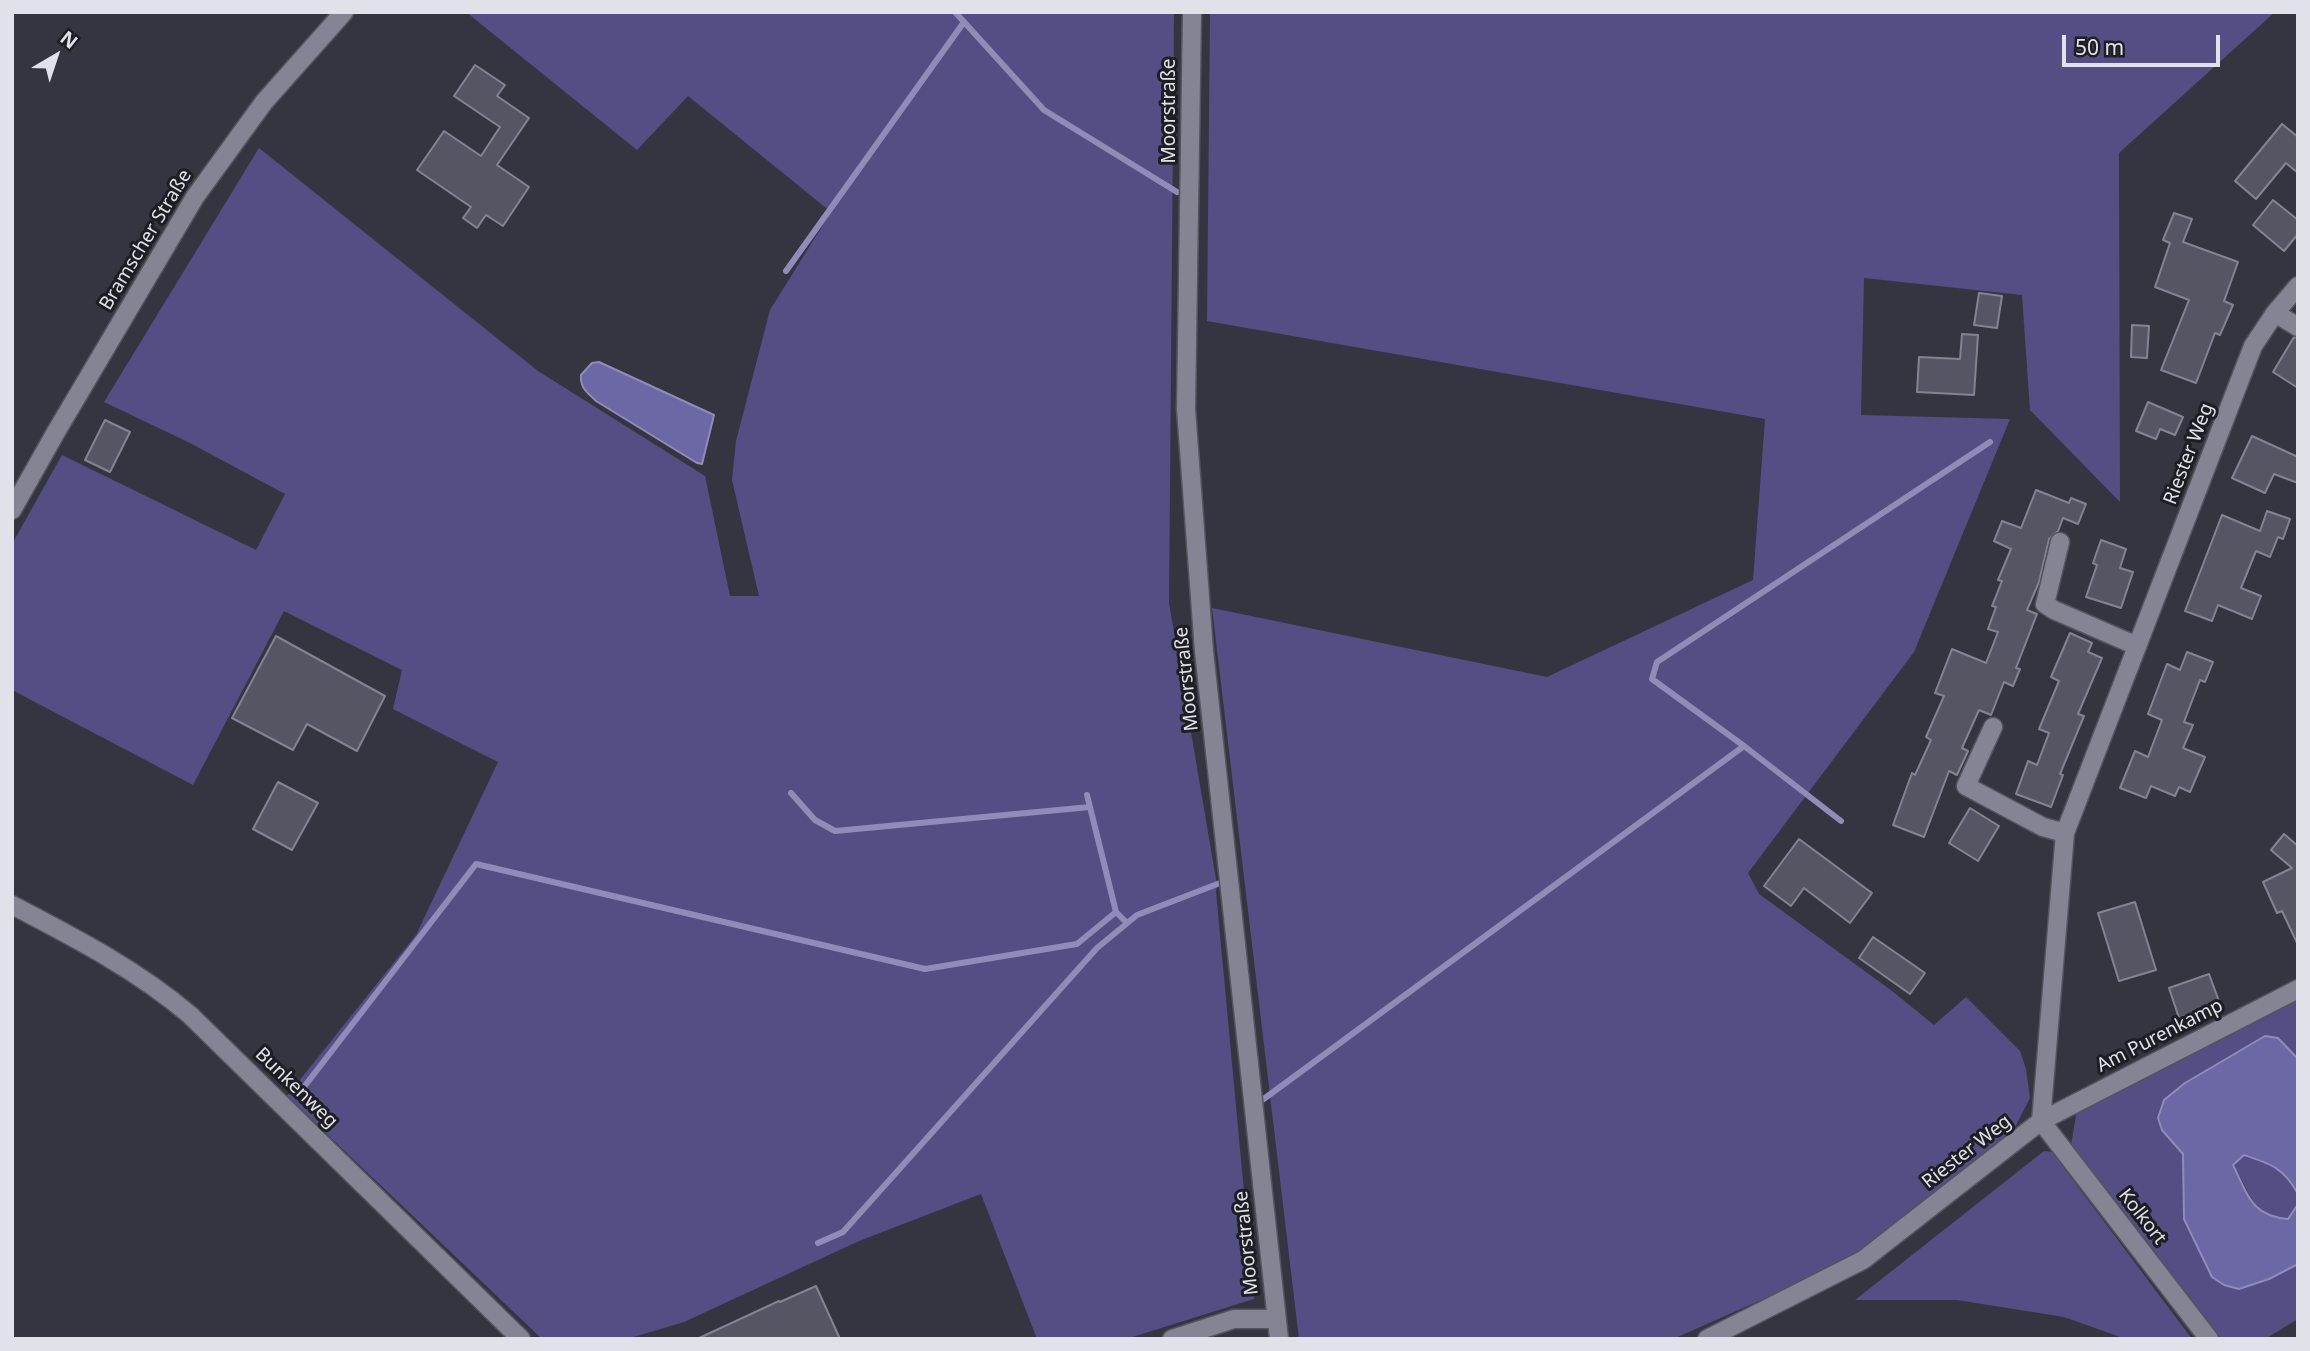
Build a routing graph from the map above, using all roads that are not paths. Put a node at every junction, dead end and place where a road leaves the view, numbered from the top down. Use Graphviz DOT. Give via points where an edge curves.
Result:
graph roads {
  1 [pos="344,12"];
  2 [pos="1192,12"];
  3 [pos="2298,286"];
  4 [pos="2275,313"];
  5 [pos="2298,327"];
  6 [pos="12,510"];
  7 [pos="2060,542"];
  8 [pos="2137,646"];
  9 [pos="1993,727"];
  10 [pos="2065,833"];
  11 [pos="12,905"];
  12 [pos="2298,989"];
  13 [pos="2041,1121"];
  14 [pos="1276,1319"];
  15 [pos="521,1339"];
  16 [pos="1172,1339"];
  17 [pos="1279,1339"];
  18 [pos="1707,1339"];
  19 [pos="2209,1339"];
  1 -- 6 [label="street, Bramscher Straße" via="264,102 195,197"];
  2 -- 14 [label="street, Moorstraße" via="1186,409 1205,651"];
  3 -- 4 [label="street, Riester Weg"];
  4 -- 5 [label="street"];
  4 -- 8 [label="street, Riester Weg" via="2253,346"];
  7 -- 8 [label="street" via="2045,604"];
  8 -- 10 [label="street, Riester Weg"];
  9 -- 10 [label="street" via="1966,786 2043,827"];
  10 -- 13 [label="street, Riester Weg"];
  11 -- 15 [label="street, Bunkenweg" via="97,950 190,1015"];
  12 -- 13 [label="street, Am Purenkamp"];
  13 -- 18 [label="street, Riester Weg" via="1863,1260"];
  13 -- 19 [label="street, Kolkort"];
  14 -- 16 [label="street" via="1234,1319"];
  14 -- 17 [label="street, Moorstraße"];
}
